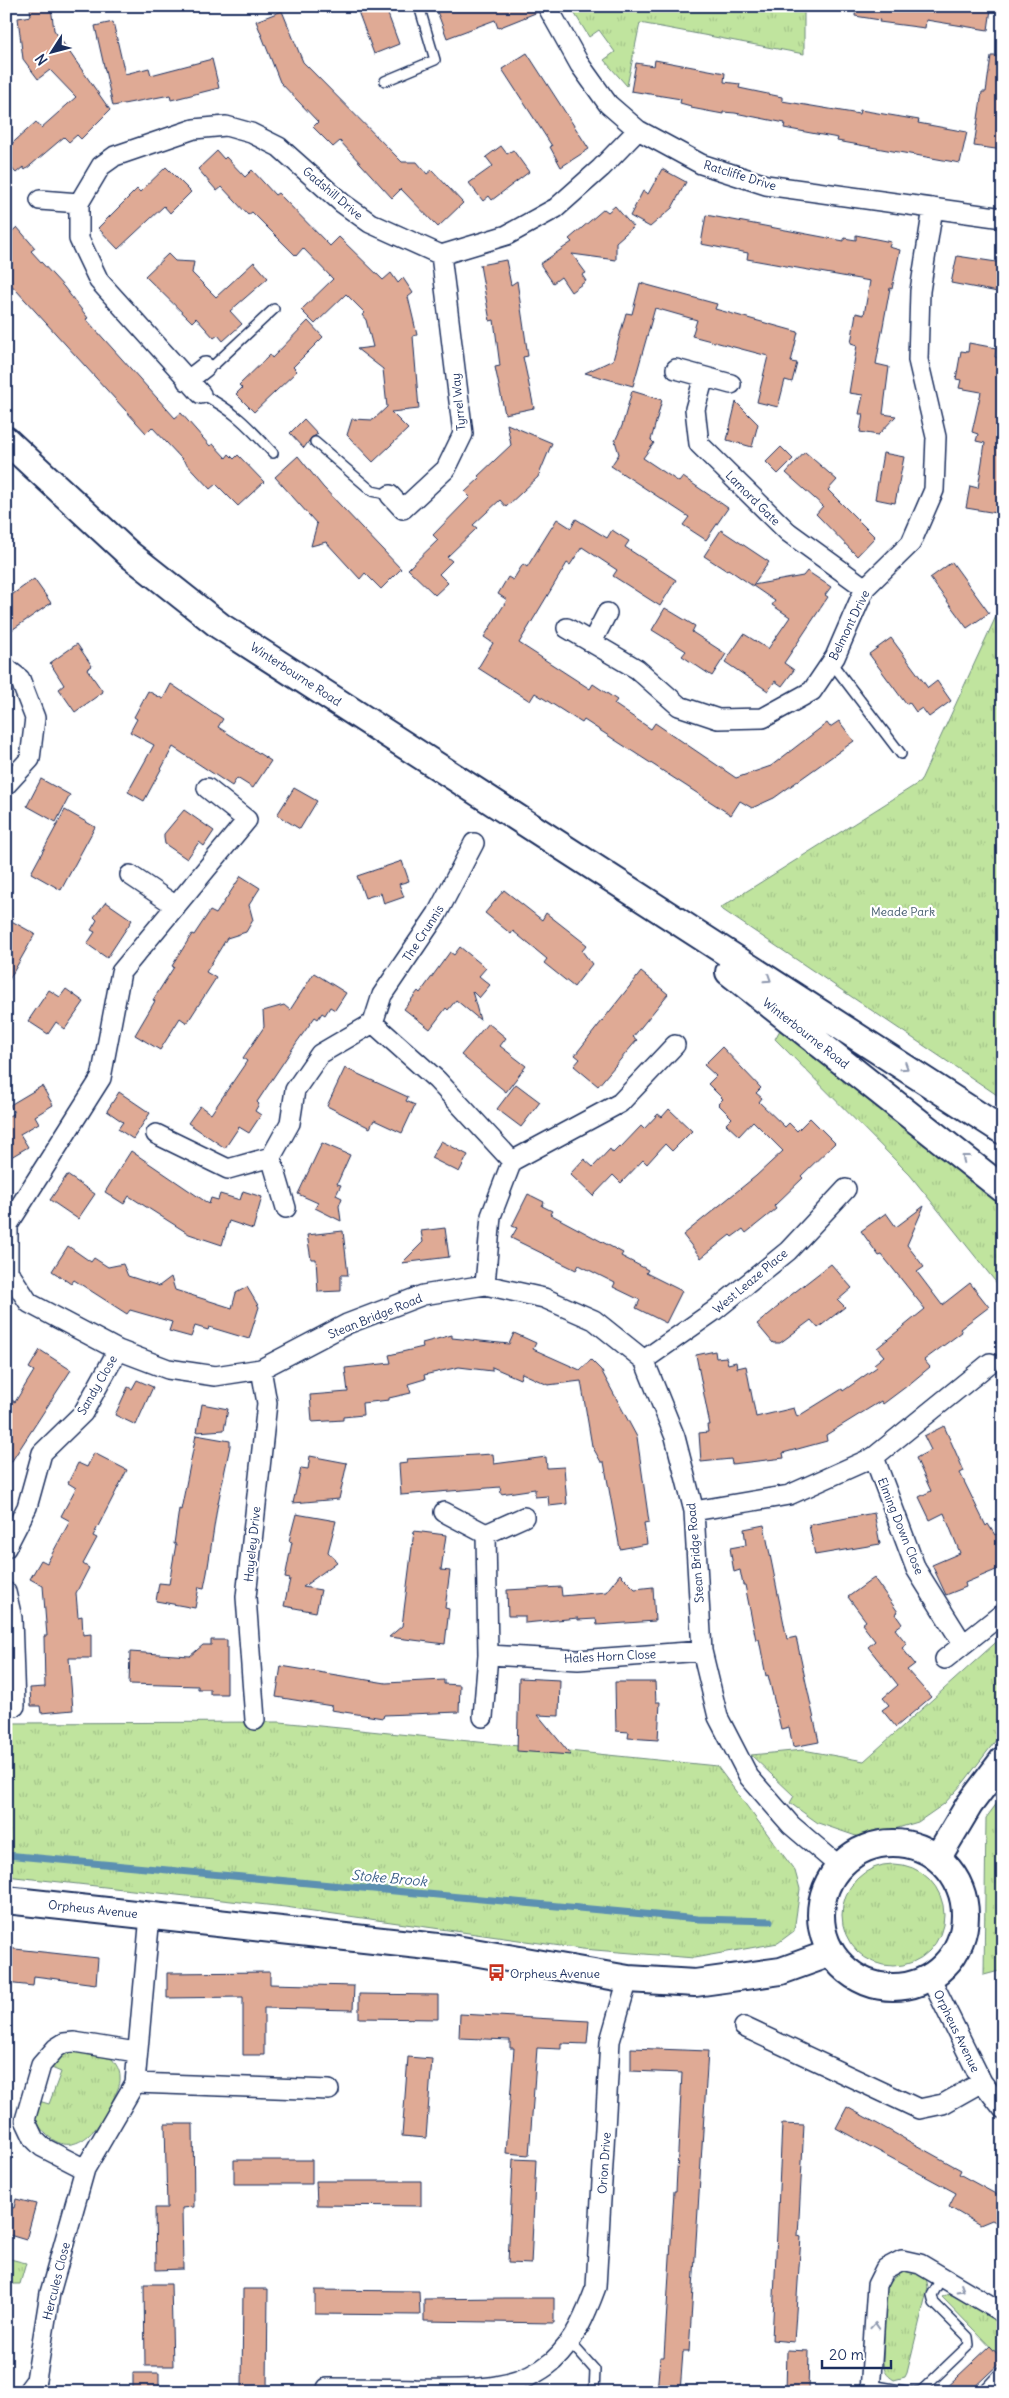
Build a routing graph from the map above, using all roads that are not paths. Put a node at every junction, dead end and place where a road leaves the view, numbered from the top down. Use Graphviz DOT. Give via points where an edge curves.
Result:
graph roads {
  1 [pos="419,6"];
  2 [pos="547,6"];
  3 [pos="385,81"];
  4 [pos="638,130"];
  5 [pos="40,200"];
  6 [pos="79,203"];
  7 [pos="933,208"];
  8 [pos="1003,218"];
  9 [pos="442,255"];
  10 [pos="274,309"];
  11 [pos="204,367"];
  12 [pos="676,369"];
  13 [pos="704,377"];
  14 [pos="187,381"];
  15 [pos="731,384"];
  16 [pos="201,394"];
  17 [pos="6,440"];
  18 [pos="315,442"];
  19 [pos="273,453"];
  20 [pos="390,495"];
  21 [pos="866,588"];
  22 [pos="607,612"];
  23 [pos="567,628"];
  24 [pos="592,642"];
  25 [pos="832,662"];
  26 [pos="6,668"];
  27 [pos="901,754"];
  28 [pos="6,786"];
  29 [pos="207,788"];
  30 [pos="474,843"];
  31 [pos="130,875"];
  32 [pos="610,877"];
  33 [pos="176,906"];
  34 [pos="373,1023"];
  35 [pos="675,1045"];
  36 [pos="1003,1131"];
  37 [pos="156,1134"];
  38 [pos="271,1157"];
  39 [pos="512,1161"];
  40 [pos="846,1189"];
  41 [pos="1003,1189"];
  42 [pos="286,1208"];
  43 [pos="485,1285"];
  44 [pos="118,1350"];
  45 [pos="644,1360"];
  46 [pos="990,1363"];
  47 [pos="261,1369"];
  48 [pos="874,1458"];
  49 [pos="694,1511"];
  50 [pos="444,1512"];
  51 [pos="524,1517"];
  52 [pos="486,1534"];
  53 [pos="6,1548"];
  54 [pos="6,1592"];
  55 [pos="1003,1612"];
  56 [pos="963,1644"];
  57 [pos="702,1651"];
  58 [pos="488,1655"];
  59 [pos="945,1659"];
  60 [pos="10,1676"];
  61 [pos="16,1706"];
  62 [pos="483,1717"];
  63 [pos="255,1720"];
  64 [pos="1003,1760"];
  65 [pos="938,1857"];
  66 [pos="839,1866"];
  67 [pos="6,1900"];
  68 [pos="150,1915"];
  69 [pos="831,1953"];
  70 [pos="930,1977"];
  71 [pos="628,1979"];
  72 [pos="744,2027"];
  73 [pos="136,2052"];
  74 [pos="982,2082"];
  75 [pos="136,2083"];
  76 [pos="329,2090"];
  77 [pos="1003,2109"];
  78 [pos="85,2169"];
  79 [pos="942,2278"];
  80 [pos="1003,2313"];
  81 [pos="570,2342"];
  82 [pos="1003,2377"];
  83 [pos="871,2388"];
  84 [pos="27,2392"];
  85 [pos="327,2392"];
  86 [pos="594,2392"];
  87 [pos="911,2392"];
  88 [pos="916,2392"];
  89 [pos="989,2392"];
  1 -- 3 [label="lane" via="435,60"];
  2 -- 4 [label="street, Ratcliffe Drive" via="580,65 608,104"];
  4 -- 7 [label="street, Ratcliffe Drive" via="701,164 766,186"];
  4 -- 9 [label="street" via="556,208 507,235"];
  5 -- 6 [label="street"];
  6 -- 9 [label="street, Gadshill Drive" via="102,166 115,156 194,130 226,126 251,133 279,147 342,203 370,223"];
  6 -- 14 [label="street" via="78,240 100,281"];
  7 -- 8 [label="street, Ratcliffe Drive"];
  7 -- 21 [label="street, Belmont Drive" via="920,291 918,360 936,437 934,490 911,543"];
  9 -- 20 [label="street, Tyrrel Way" via="463,434 446,469 403,508"];
  10 -- 11 [label="lane" via="214,364"];
  11 -- 14 [label="street"];
  12 -- 13 [label="street"];
  13 -- 15 [label="street"];
  13 -- 21 [label="street, Lamord Gate" via="696,409 699,444 788,532"];
  14 -- 16 [label="street"];
  16 -- 19 [label="lane" via="234,413"];
  17 -- 32 [label="main road, Winterbourne Road" via="129,554 220,626"];
  18 -- 20 [label="lane" via="372,490"];
  21 -- 25 [label="street, Belmont Drive"];
  22 -- 24 [label="street"];
  23 -- 24 [label="street, Belmont Drive"];
  24 -- 25 [label="street, Belmont Drive" via="637,669 679,706 718,719 763,718 812,691"];
  25 -- 27 [label="lane"];
  26 -- 28 [label="street" via="20,679 35,718 30,759"];
  29 -- 33 [label="street, Stean Bridge Road" via="247,820"];
  30 -- 34 [label="street, The Crunnis" via="437,914 382,994"];
  31 -- 33 [label="street"];
  32 -- 36 [label="main road, Winterbourne Road, one-way"];
  41 -- 32 [label="main road, Winterbourne Road, one-way"];
  33 -- 44 [label="street, Stean Bridge Road" via="121,972 101,1078 8,1225 8,1271 29,1303"];
  34 -- 38 [label="street" via="320,1054 295,1090 290,1123"];
  34 -- 39 [label="street" via="437,1080"];
  35 -- 39 [label="street" via="620,1103"];
  37 -- 38 [label="street" via="228,1169"];
  38 -- 42 [label="street"];
  39 -- 43 [label="street" via="491,1216"];
  40 -- 45 [label="street, West Leaze Place" via="788,1251 714,1311"];
  43 -- 45 [label="street, Stean Bridge Road" via="544,1298 594,1320"];
  43 -- 47 [label="street, Stean Bridge Road" via="423,1295 347,1324"];
  44 -- 47 [label="street, Stean Bridge Road" via="168,1369 215,1376"];
  44 -- 53 [label="street, Sandy Close" via="83,1413 42,1453 27,1507"];
  45 -- 49 [label="street, Stean Bridge Road" via="676,1437"];
  46 -- 48 [label="street"];
  47 -- 63 [label="street, Hayeley Drive" via="267,1403 246,1597"];
  48 -- 49 [label="street" via="789,1495"];
  48 -- 56 [label="street, Elming Down Close" via="916,1570"];
  49 -- 57 [label="street, Stean Bridge Road"];
  50 -- 52 [label="street"];
  51 -- 52 [label="street"];
  52 -- 58 [label="street"];
  54 -- 60 [label="street" via="12,1618"];
  55 -- 56 [label="street"];
  56 -- 59 [label="street"];
  57 -- 58 [label="street, Hales Horn Close" via="578,1660"];
  57 -- 66 [label="street, Stean Bridge Road" via="718,1717 749,1777 791,1825"];
  58 -- 62 [label="street"];
  60 -- 61 [label="street"];
  64 -- 65 [label="main road" via="969,1805"];
  65 -- 66 [label="main road" via="915,1846 877,1845 856,1853"];
  65 -- 70 [label="main road" via="958,1886 965,1910 964,1929 954,1953"];
  66 -- 69 [label="main road" via="824,1893 820,1918"];
  67 -- 68 [label="main road, Orpheus Avenue"];
  68 -- 71 [label="main road, Orpheus Avenue" via="456,1949"];
  68 -- 73 [label="street"];
  69 -- 70 [label="main road" via="855,1977 884,1987 907,1986"];
  69 -- 71 [label="main road, Orpheus Avenue" via="781,1971 695,1983"];
  70 -- 74 [label="street, Orpheus Avenue"];
  71 -- 81 [label="street, Orion Drive" via="610,2041 596,2286 585,2316"];
  72 -- 74 [label="street" via="919,2108 943,2104"];
  73 -- 75 [label="street"];
  73 -- 78 [label="street" via="64,2043 40,2065 25,2120 28,2130 42,2147"];
  74 -- 77 [label="street, Orpheus Avenue"];
  75 -- 76 [label="street"];
  75 -- 78 [label="street, Hercules Close"];
  78 -- 84 [label="street, Hercules Close" via="50,2293 36,2380"];
  79 -- 80 [label="street, one-way"];
  83 -- 79 [label="street, one-way" via="877,2285 885,2269 902,2260 920,2264"];
  79 -- 88 [label="lane" via="932,2295 934,2303 968,2337 969,2345 921,2391"];
  81 -- 85 [label="street, Orion Drive" via="552,2361 531,2375 503,2385 474,2390 327,2388"];
  81 -- 86 [label="lane" via="595,2370"];
  82 -- 89 [label="street"];
  83 -- 87 [label="lane"];
}
